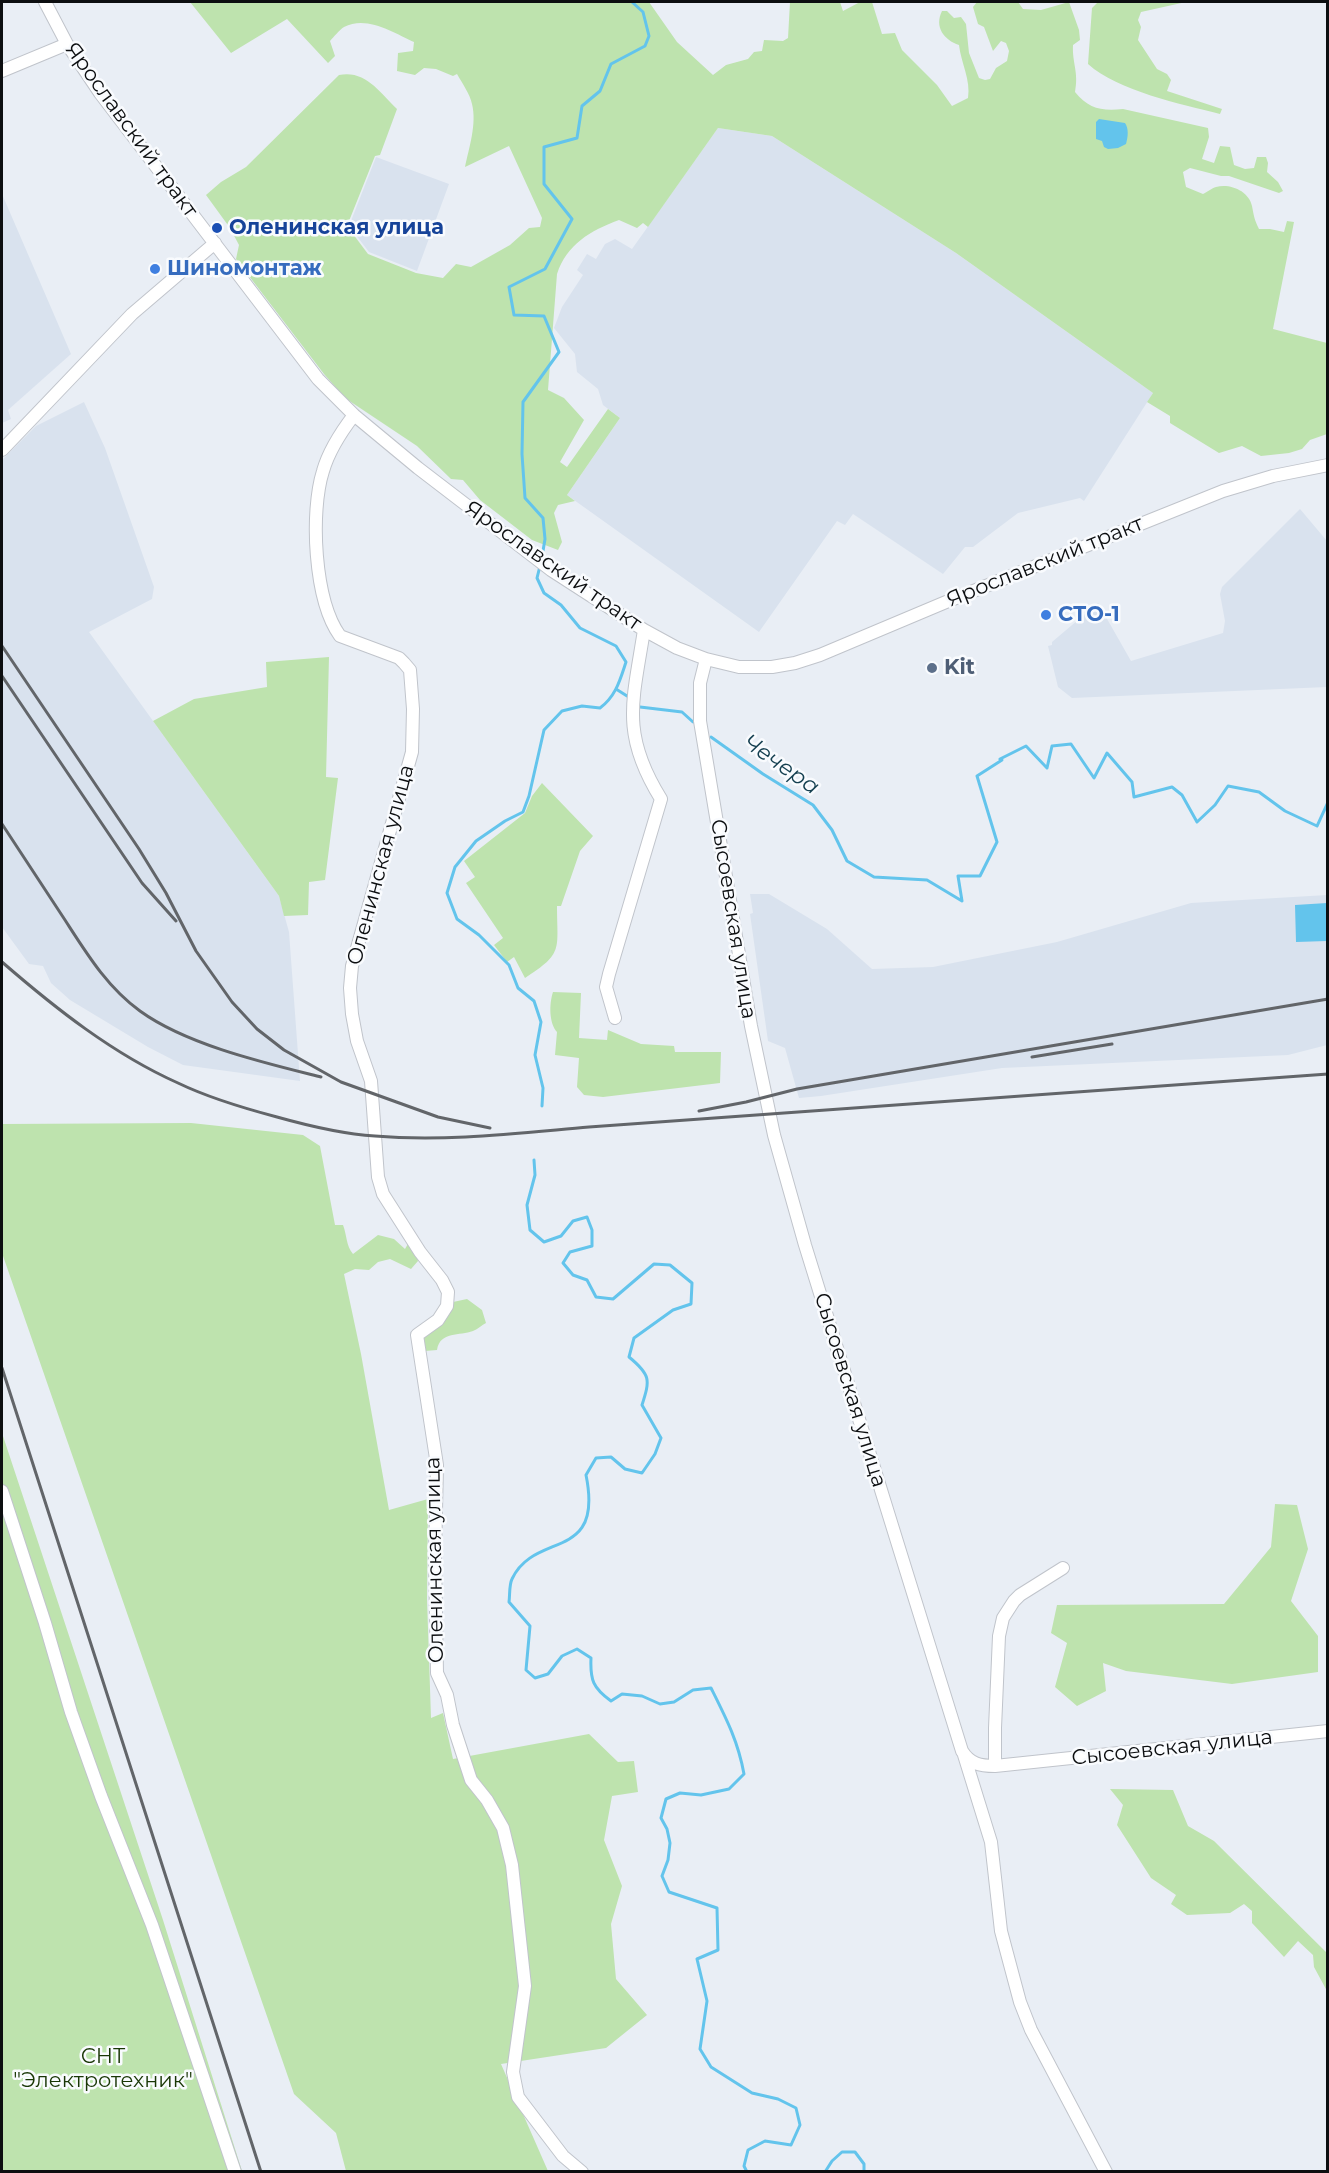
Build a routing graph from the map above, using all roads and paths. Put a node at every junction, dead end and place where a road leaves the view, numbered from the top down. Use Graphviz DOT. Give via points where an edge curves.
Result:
graph roads {
  1 [pos="45,2"];
  2 [pos="67,44"];
  3 [pos="2,72"];
  4 [pos="215,243"];
  5 [pos="354,415"];
  6 [pos="2,450"];
  7 [pos="1328,465"];
  8 [pos="644,630"];
  9 [pos="706,658"];
  10 [pos="615,1018"];
  11 [pos="2,1491"];
  12 [pos="1063,1568"];
  13 [pos="1328,1731"];
  14 [pos="962,1751"];
  15 [pos="992,1766"];
  16 [pos="975,1791"];
  17 [pos="235,2172"];
  18 [pos="582,2172"];
  19 [pos="1106,2172"];
  1 -- 2 [label="street, Ярославский тракт"];
  2 -- 3 [label="street"];
  2 -- 4 [label="street, Ярославский тракт"];
  4 -- 5 [label="street, Ярославский тракт" via="318,379"];
  4 -- 6 [label="street" via="132,314"];
  5 -- 8 [label="street, Ярославский тракт" via="551,570"];
  5 -- 18 [label="street, Оленинская улица" via="331,450 320,481 315,523 319,573 340,636 399,658 410,670 413,709 412,752 352,966 351,1014 371,1081 378,1177 383,1194 448,1292 447,1306 438,1320 417,1335 437,1465 437,1673 471,1780 503,1828 512,1865 525,1986 513,2072 518,2097 563,2156"];
  7 -- 9 [label="street, Ярославский тракт" via="1223,491 812,658 755,668"];
  8 -- 9 [label="street, Ярославский тракт"];
  8 -- 10 [label="street" via="631,715 646,776 661,799 606,987"];
  9 -- 14 [label="street, Сысоевская улица" via="700,683 700,721 751,1026 774,1135"];
  11 -- 17 [label="street" via="71,1712 152,1925"];
  12 -- 15 [label="street" via="1020,1595 1003,1618"];
  13 -- 15 [label="street, Сысоевская улица"];
  14 -- 15 [label="street" via="975,1764"];
  14 -- 16 [label="street, Сысоевская улица"];
  15 -- 16 [label="street" via="980,1771"];
  16 -- 19 [label="street, Сысоевская улица" via="991,1842 1001,1931 1020,2002"];
}
